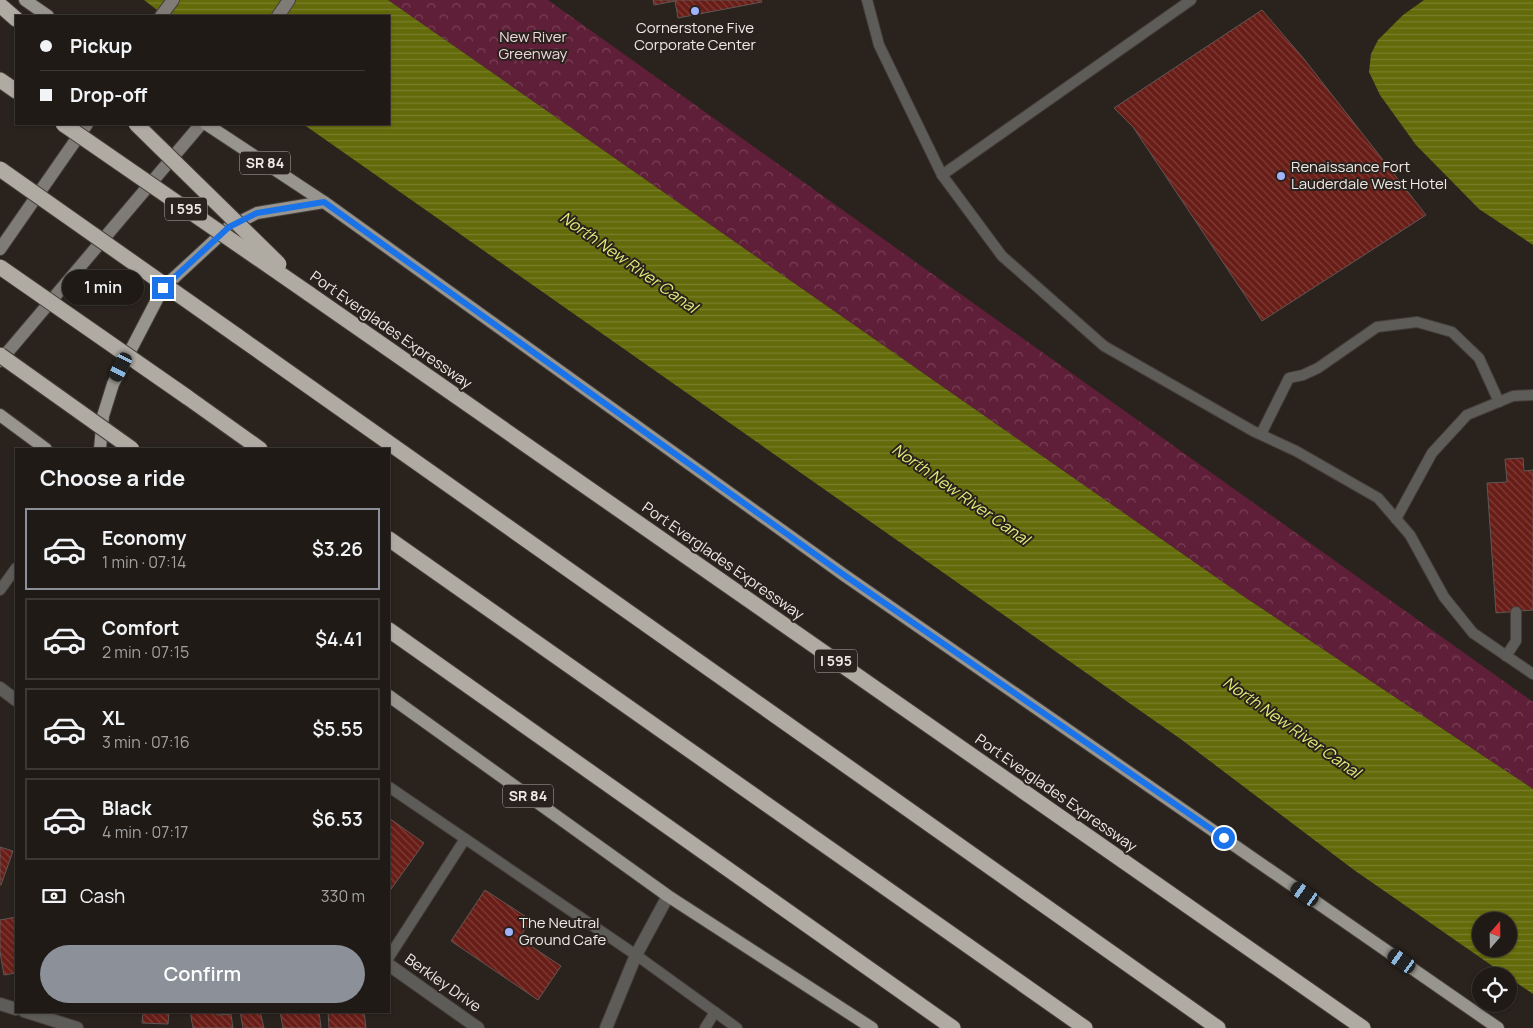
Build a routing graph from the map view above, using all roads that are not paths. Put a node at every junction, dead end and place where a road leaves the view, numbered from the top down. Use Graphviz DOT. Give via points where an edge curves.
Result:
graph roads {
  1 [pos="25,0"];
  2 [pos="172,0"];
  3 [pos="289,0"];
  4 [pos="867,0"];
  5 [pos="1191,0"];
  6 [pos="0,5"];
  7 [pos="47,15"];
  8 [pos="162,15"];
  9 [pos="279,15"];
  10 [pos="15,18"];
  11 [pos="0,80"];
  12 [pos="15,90"];
  13 [pos="64,125"];
  14 [pos="86,125"];
  15 [pos="137,125"];
  16 [pos="200,125"];
  17 [pos="208,125"];
  18 [pos="0,169"];
  19 [pos="942,175"];
  20 [pos="324,202"];
  21 [pos="0,249"];
  22 [pos="0,267"];
  23 [pos="308,293"];
  24 [pos="0,355"];
  25 [pos="0,361"];
  26 [pos="1533,395"];
  27 [pos="1499,402"];
  28 [pos="0,415"];
  29 [pos="1261,434"];
  30 [pos="45,448"];
  31 [pos="100,448"];
  32 [pos="131,448"];
  33 [pos="259,448"];
  34 [pos="1396,518"];
  35 [pos="390,540"];
  36 [pos="15,569"];
  37 [pos="0,590"];
  38 [pos="1516,612"];
  39 [pos="390,631"];
  40 [pos="1506,656"];
  41 [pos="1533,674"];
  42 [pos="0,688"];
  43 [pos="390,697"];
  44 [pos="15,699"];
  45 [pos="390,788"];
  46 [pos="465,839"];
  47 [pos="668,896"];
  48 [pos="390,955"];
  49 [pos="636,955"];
  50 [pos="390,966"];
  51 [pos="0,1004"];
  52 [pos="15,1009"];
  53 [pos="715,1012"];
  54 [pos="30,1013"];
  55 [pos="77,1028"];
  56 [pos="478,1028"];
  57 [pos="606,1028"];
  58 [pos="705,1028"];
  59 [pos="737,1028"];
  60 [pos="872,1028"];
  61 [pos="954,1028"];
  62 [pos="1085,1028"];
  63 [pos="1218,1028"];
  64 [pos="1363,1028"];
  65 [pos="1498,1028"];
  1 -- 7 [label="main road"];
  2 -- 8 [label="main road"];
  3 -- 9 [label="main road"];
  4 -- 19 [label="lane" via="878,45"];
  5 -- 19 [label="lane"];
  6 -- 10 [label="highway"];
  11 -- 12 [label="highway"];
  13 -- 23 [label="highway, Port Everglades Expressway / I 595, bridge"];
  14 -- 21 [label="main road"];
  15 -- 23 [label="highway, bridge"];
  16 -- 25 [label="main road"];
  17 -- 20 [label="main road, SR 84"];
  18 -- 63 [label="highway, bridge"];
  19 -- 29 [label="lane" via="1002,256 1104,346"];
  20 -- 31 [label="main road" via="257,213 229,227 163,288 113,384 103,416"];
  20 -- 65 [label="main road, SR 84" via="844,575"];
  22 -- 33 [label="highway, bridge"];
  23 -- 64 [label="highway, Port Everglades Expressway / I 595"];
  24 -- 32 [label="highway, bridge"];
  26 -- 27 [label="lane" via="1513,396"];
  27 -- 29 [label="lane" via="1479,358 1452,332 1417,322 1377,327 1318,368 1289,378"];
  27 -- 34 [label="lane" via="1467,415 1432,454"];
  28 -- 30 [label="main road"];
  29 -- 34 [label="lane" via="1378,498"];
  34 -- 40 [label="lane" via="1410,535 1444,597 1473,633"];
  35 -- 62 [label="highway"];
  36 -- 37 [label="lane"];
  38 -- 40 [label="lane" via="1516,641"];
  39 -- 61 [label="highway"];
  40 -- 41 [label="lane"];
  42 -- 44 [label="street"];
  43 -- 47 [label="main road, SR 84"];
  45 -- 46 [label="lane"];
  46 -- 48 [label="lane"];
  46 -- 49 [label="lane"];
  47 -- 49 [label="street"];
  47 -- 60 [label="main road, SR 84"];
  49 -- 53 [label="lane"];
  49 -- 57 [label="street"];
  50 -- 56 [label="street, Berkley Drive"];
  51 -- 52 [label="street"];
  53 -- 58 [label="lane"];
  53 -- 59 [label="lane"];
  54 -- 55 [label="street"];
}
